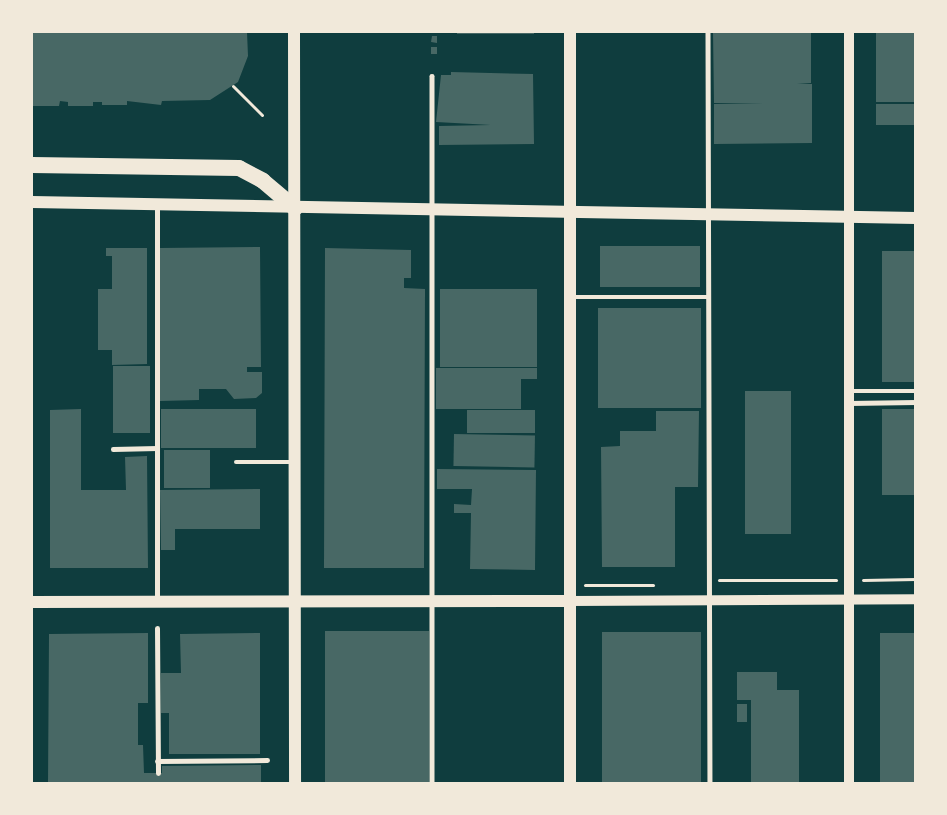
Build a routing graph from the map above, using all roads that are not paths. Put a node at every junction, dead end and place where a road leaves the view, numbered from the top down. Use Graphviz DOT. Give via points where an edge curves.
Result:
graph roads {
  1 [pos="294,32"];
  2 [pos="570,32"];
  3 [pos="708,32"];
  4 [pos="849,32"];
  5 [pos="432,76"];
  6 [pos="32,165"];
  7 [pos="32,202"];
  8 [pos="157,205"];
  9 [pos="295,208"];
  10 [pos="432,210"];
  11 [pos="569,213"];
  12 [pos="708,215"];
  13 [pos="848,218"];
  14 [pos="915,218"];
  15 [pos="569,297"];
  16 [pos="709,297"];
  17 [pos="848,391"];
  18 [pos="915,391"];
  19 [pos="915,402"];
  20 [pos="848,403"];
  21 [pos="157,448"];
  22 [pos="113,449"];
  23 [pos="236,462"];
  24 [pos="295,462"];
  25 [pos="848,599"];
  26 [pos="915,599"];
  27 [pos="709,600"];
  28 [pos="569,601"];
  29 [pos="32,602"];
  30 [pos="295,602"];
  31 [pos="432,602"];
  32 [pos="157,603"];
  33 [pos="157,628"];
  34 [pos="267,760"];
  35 [pos="157,761"];
  36 [pos="158,773"];
  37 [pos="295,783"];
  38 [pos="432,783"];
  39 [pos="570,783"];
  40 [pos="710,783"];
  41 [pos="849,783"];
  1 -- 9 [label="main road"];
  2 -- 11 [label="main road"];
  3 -- 12 [label="lane"];
  4 -- 13 [label="street"];
  5 -- 10 [label="lane"];
  6 -- 9 [label="highway" via="230,167 263,181"];
  7 -- 8 [label="main road"];
  8 -- 9 [label="main road"];
  8 -- 21 [label="lane"];
  9 -- 10 [label="main road"];
  9 -- 24 [label="main road"];
  10 -- 11 [label="main road"];
  10 -- 31 [label="lane"];
  11 -- 12 [label="main road"];
  11 -- 15 [label="main road"];
  12 -- 13 [label="main road"];
  12 -- 16 [label="lane"];
  13 -- 14 [label="main road"];
  13 -- 17 [label="street"];
  15 -- 16 [label="lane"];
  15 -- 28 [label="main road"];
  16 -- 27 [label="lane"];
  17 -- 18 [label="lane"];
  17 -- 20 [label="street"];
  19 -- 20 [label="lane"];
  20 -- 25 [label="street"];
  21 -- 22 [label="lane"];
  21 -- 32 [label="lane"];
  23 -- 24 [label="lane"];
  24 -- 30 [label="main road"];
  25 -- 26 [label="street"];
  25 -- 27 [label="street"];
  25 -- 41 [label="street"];
  27 -- 28 [label="street"];
  27 -- 40 [label="lane"];
  28 -- 31 [label="main road"];
  28 -- 39 [label="main road"];
  29 -- 32 [label="main road"];
  30 -- 31 [label="main road"];
  30 -- 32 [label="main road"];
  30 -- 37 [label="main road"];
  31 -- 38 [label="lane"];
  33 -- 35 [label="street"];
  34 -- 35 [label="street"];
  35 -- 36 [label="street"];
}
